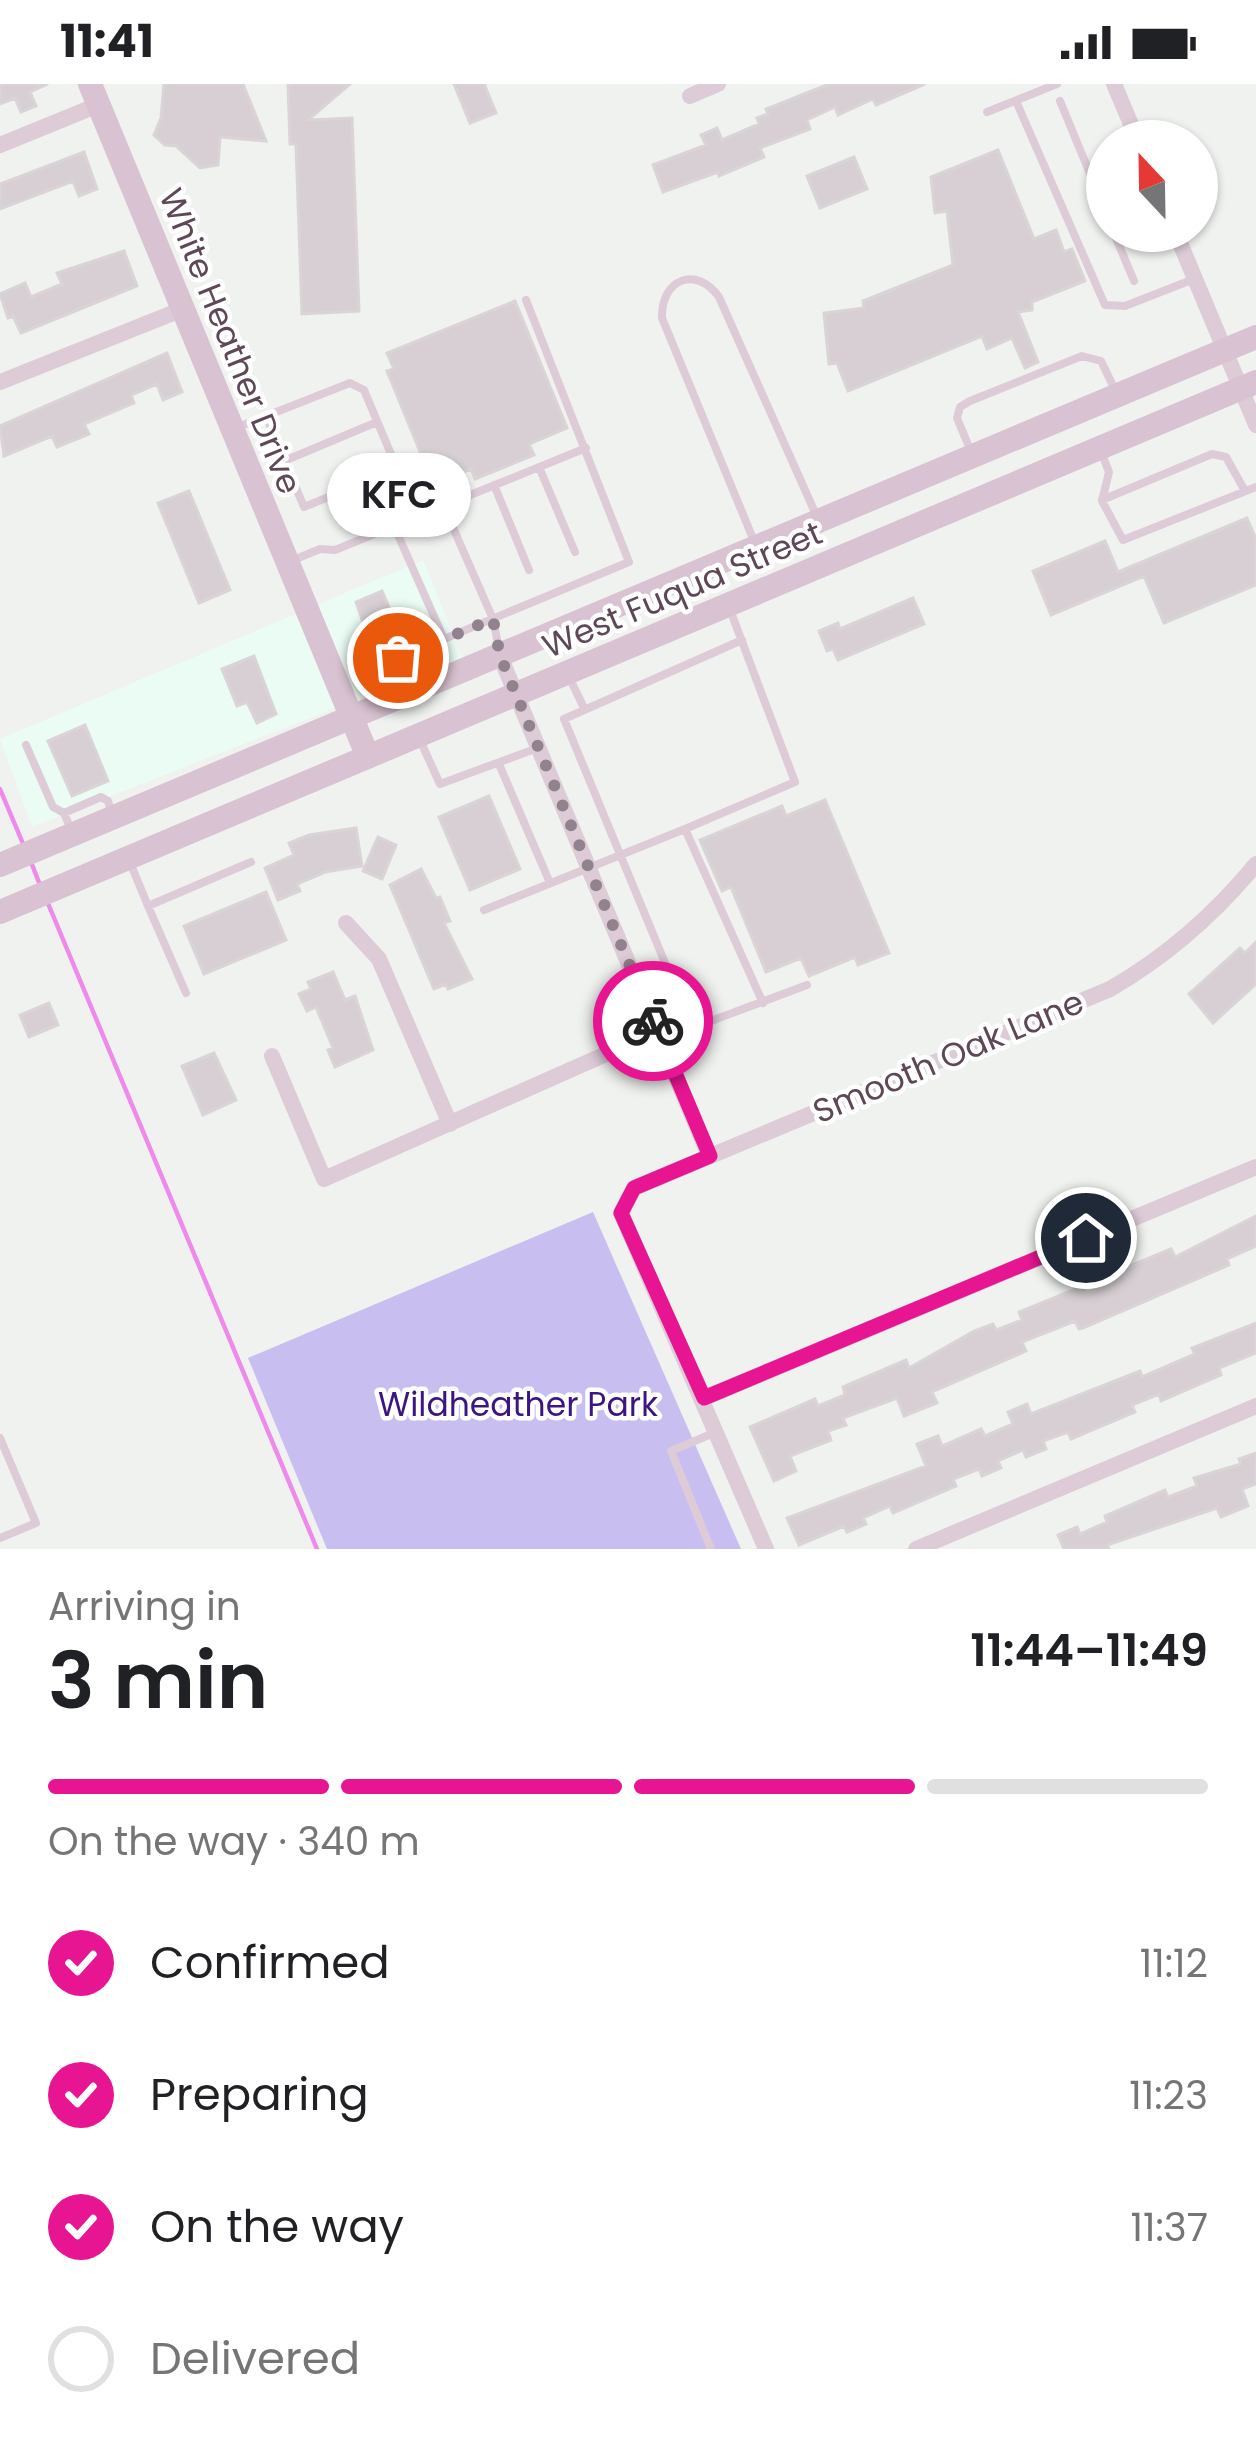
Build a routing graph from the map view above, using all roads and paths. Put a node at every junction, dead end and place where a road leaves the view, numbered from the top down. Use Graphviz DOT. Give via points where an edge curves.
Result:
graph roads {
  1 [pos="718,84"];
  2 [pos="1058,84"];
  3 [pos="1114,84"];
  4 [pos="94,94"];
  5 [pos="690,96"];
  6 [pos="1016,101"];
  7 [pos="1060,101"];
  8 [pos="987,112"];
  9 [pos="1129,120"];
  10 [pos="0,145"];
  11 [pos="1086,164"];
  12 [pos="1124,252"];
  13 [pos="1183,252"];
  14 [pos="1194,279"];
  15 [pos="1134,280"];
  16 [pos="526,300"];
  17 [pos="183,308"];
  18 [pos="1256,337"];
  19 [pos="1223,350"];
  20 [pos="0,382"];
  21 [pos="1249,385"];
  22 [pos="1118,395"];
  23 [pos="266,416"];
  24 [pos="378,422"];
  25 [pos="1256,425"];
  26 [pos="231,430"];
  27 [pos="586,448"];
  28 [pos="1100,448"];
  29 [pos="973,456"];
  30 [pos="284,460"];
  31 [pos="539,467"];
  32 [pos="398,469"];
  33 [pos="494,485"];
  34 [pos="1256,487"];
  35 [pos="1245,491"];
  36 [pos="991,494"];
  37 [pos="1102,500"];
  38 [pos="444,506"];
  39 [pos="417,516"];
  40 [pos="819,521"];
  41 [pos="394,526"];
  42 [pos="757,548"];
  43 [pos="575,552"];
  44 [pos="287,562"];
  45 [pos="712,567"];
  46 [pos="529,570"];
  47 [pos="728,605"];
  48 [pos="493,619"];
  49 [pos="444,639"];
  50 [pos="742,640"];
  51 [pos="500,656"];
  52 [pos="568,674"];
  53 [pos="412,692"];
  54 [pos="516,695"];
  55 [pos="585,710"];
  56 [pos="350,716"];
  57 [pos="419,736"];
  58 [pos="26,745"];
  59 [pos="538,748"];
  60 [pos="368,757"];
  61 [pos="499,764"];
  62 [pos="112,816"];
  63 [pos="68,823"];
  64 [pos="685,829"];
  65 [pos="620,856"];
  66 [pos="128,859"];
  67 [pos="250,862"];
  68 [pos="2,864"];
  69 [pos="1256,864"];
  70 [pos="589,867"];
  71 [pos="550,883"];
  72 [pos="148,906"];
  73 [pos="9,908"];
  74 [pos="484,910"];
  75 [pos="346,923"];
  76 [pos="807,985"];
  77 [pos="186,993"];
  78 [pos="763,1003"];
  79 [pos="692,1028"];
  80 [pos="660,1035"];
  81 [pos="272,1056"];
  82 [pos="450,1124"];
  83 [pos="710,1156"];
  84 [pos="1256,1167"];
  85 [pos="704,1398"];
  86 [pos="1256,1406"];
  87 [pos="718,1432"];
  88 [pos="0,1438"];
  89 [pos="0,1538"];
  90 [pos="711,1549"];
  91 [pos="766,1549"];
  92 [pos="916,1549"];
  1 -- 5 [label="street"];
  2 -- 6 [label="lane"];
  3 -- 9 [label="street"];
  4 -- 10 [label="street"];
  4 -- 17 [label="main road, White Heather Drive"];
  6 -- 8 [label="lane"];
  6 -- 14 [label="lane" via="1106,305 1125,306"];
  7 -- 11 [label="lane"];
  12 -- 15 [label="lane"];
  13 -- 14 [label="street"];
  14 -- 19 [label="street"];
  16 -- 27 [label="lane"];
  17 -- 20 [label="street"];
  17 -- 26 [label="main road, White Heather Drive"];
  18 -- 19 [label="main road, West Fuqua Street"];
  19 -- 21 [label="street"];
  19 -- 22 [label="main road, West Fuqua Street"];
  21 -- 25 [label="street"];
  21 -- 28 [label="main road, West Fuqua Street"];
  22 -- 29 [label="main road, West Fuqua Street"];
  22 -- 29 [label="lane" via="1101,361 1082,356 970,401 957,418"];
  23 -- 24 [label="lane" via="350,383 364,390"];
  23 -- 26 [label="lane"];
  23 -- 30 [label="lane"];
  24 -- 30 [label="lane"];
  24 -- 32 [label="lane"];
  26 -- 44 [label="main road, White Heather Drive"];
  27 -- 31 [label="lane"];
  27 -- 48 [label="lane" via="629,562"];
  28 -- 36 [label="main road, West Fuqua Street"];
  28 -- 37 [label="lane" via="1109,472"];
  29 -- 36 [label="main road"];
  29 -- 40 [label="main road, West Fuqua Street"];
  30 -- 32 [label="lane" via="304,507"];
  31 -- 33 [label="lane"];
  31 -- 43 [label="lane"];
  32 -- 39 [label="lane"];
  33 -- 38 [label="lane"];
  33 -- 46 [label="lane"];
  34 -- 35 [label="lane"];
  35 -- 37 [label="lane" via="1226,457 1212,454"];
  35 -- 37 [label="lane" via="1130,540 1118,537"];
  36 -- 47 [label="main road, West Fuqua Street"];
  38 -- 39 [label="lane"];
  38 -- 48 [label="lane"];
  39 -- 41 [label="lane"];
  40 -- 42 [label="main road, West Fuqua Street"];
  40 -- 42 [label="lane" via="719,297 709,283 681,283 662,301 662,318"];
  41 -- 44 [label="lane"];
  41 -- 49 [label="lane"];
  42 -- 45 [label="main road, West Fuqua Street"];
  44 -- 56 [label="main road, White Heather Drive"];
  45 -- 47 [label="main road"];
  45 -- 51 [label="main road, West Fuqua Street"];
  47 -- 50 [label="lane"];
  47 -- 52 [label="main road, West Fuqua Street"];
  48 -- 49 [label="lane"];
  48 -- 51 [label="lane"];
  49 -- 53 [label="lane" via="398,658"];
  50 -- 55 [label="lane"];
  50 -- 64 [label="lane" via="795,782"];
  51 -- 53 [label="main road, West Fuqua Street"];
  51 -- 54 [label="street"];
  52 -- 54 [label="main road, West Fuqua Street"];
  52 -- 55 [label="lane"];
  53 -- 56 [label="main road, West Fuqua Street"];
  54 -- 57 [label="main road, West Fuqua Street"];
  54 -- 59 [label="street"];
  55 -- 65 [label="lane" via="564,719"];
  56 -- 60 [label="main road, White Heather Drive"];
  56 -- 62 [label="main road, West Fuqua Street"];
  57 -- 60 [label="main road, West Fuqua Street"];
  57 -- 61 [label="lane" via="440,784"];
  58 -- 63 [label="lane" via="52,807"];
  59 -- 61 [label="lane"];
  59 -- 70 [label="street"];
  60 -- 66 [label="main road, West Fuqua Street"];
  61 -- 71 [label="lane"];
  62 -- 63 [label="main road, West Fuqua Street"];
  62 -- 66 [label="main road"];
  63 -- 68 [label="main road, West Fuqua Street"];
  64 -- 65 [label="lane"];
  64 -- 78 [label="lane"];
  65 -- 70 [label="lane"];
  65 -- 79 [label="lane"];
  66 -- 72 [label="lane"];
  66 -- 73 [label="main road, West Fuqua Street"];
  67 -- 72 [label="lane"];
  69 -- 83 [label="street, Smooth Oak Lane" via="1157,961 1110,988"];
  70 -- 71 [label="lane"];
  70 -- 80 [label="street"];
  71 -- 74 [label="lane"];
  72 -- 77 [label="lane"];
  75 -- 82 [label="street" via="380,958"];
  76 -- 78 [label="lane"];
  78 -- 79 [label="lane"];
  79 -- 80 [label="lane"];
  80 -- 82 [label="street"];
  80 -- 83 [label="street"];
  81 -- 82 [label="street" via="324,1179"];
  83 -- 85 [label="street, Smooth Oak Lane" via="634,1188 621,1213"];
  84 -- 85 [label="street"];
  85 -- 87 [label="street"];
  86 -- 92 [label="street"];
  87 -- 90 [label="lane" via="670,1451"];
  87 -- 91 [label="street"];
  88 -- 89 [label="lane" via="35,1523"];
}
